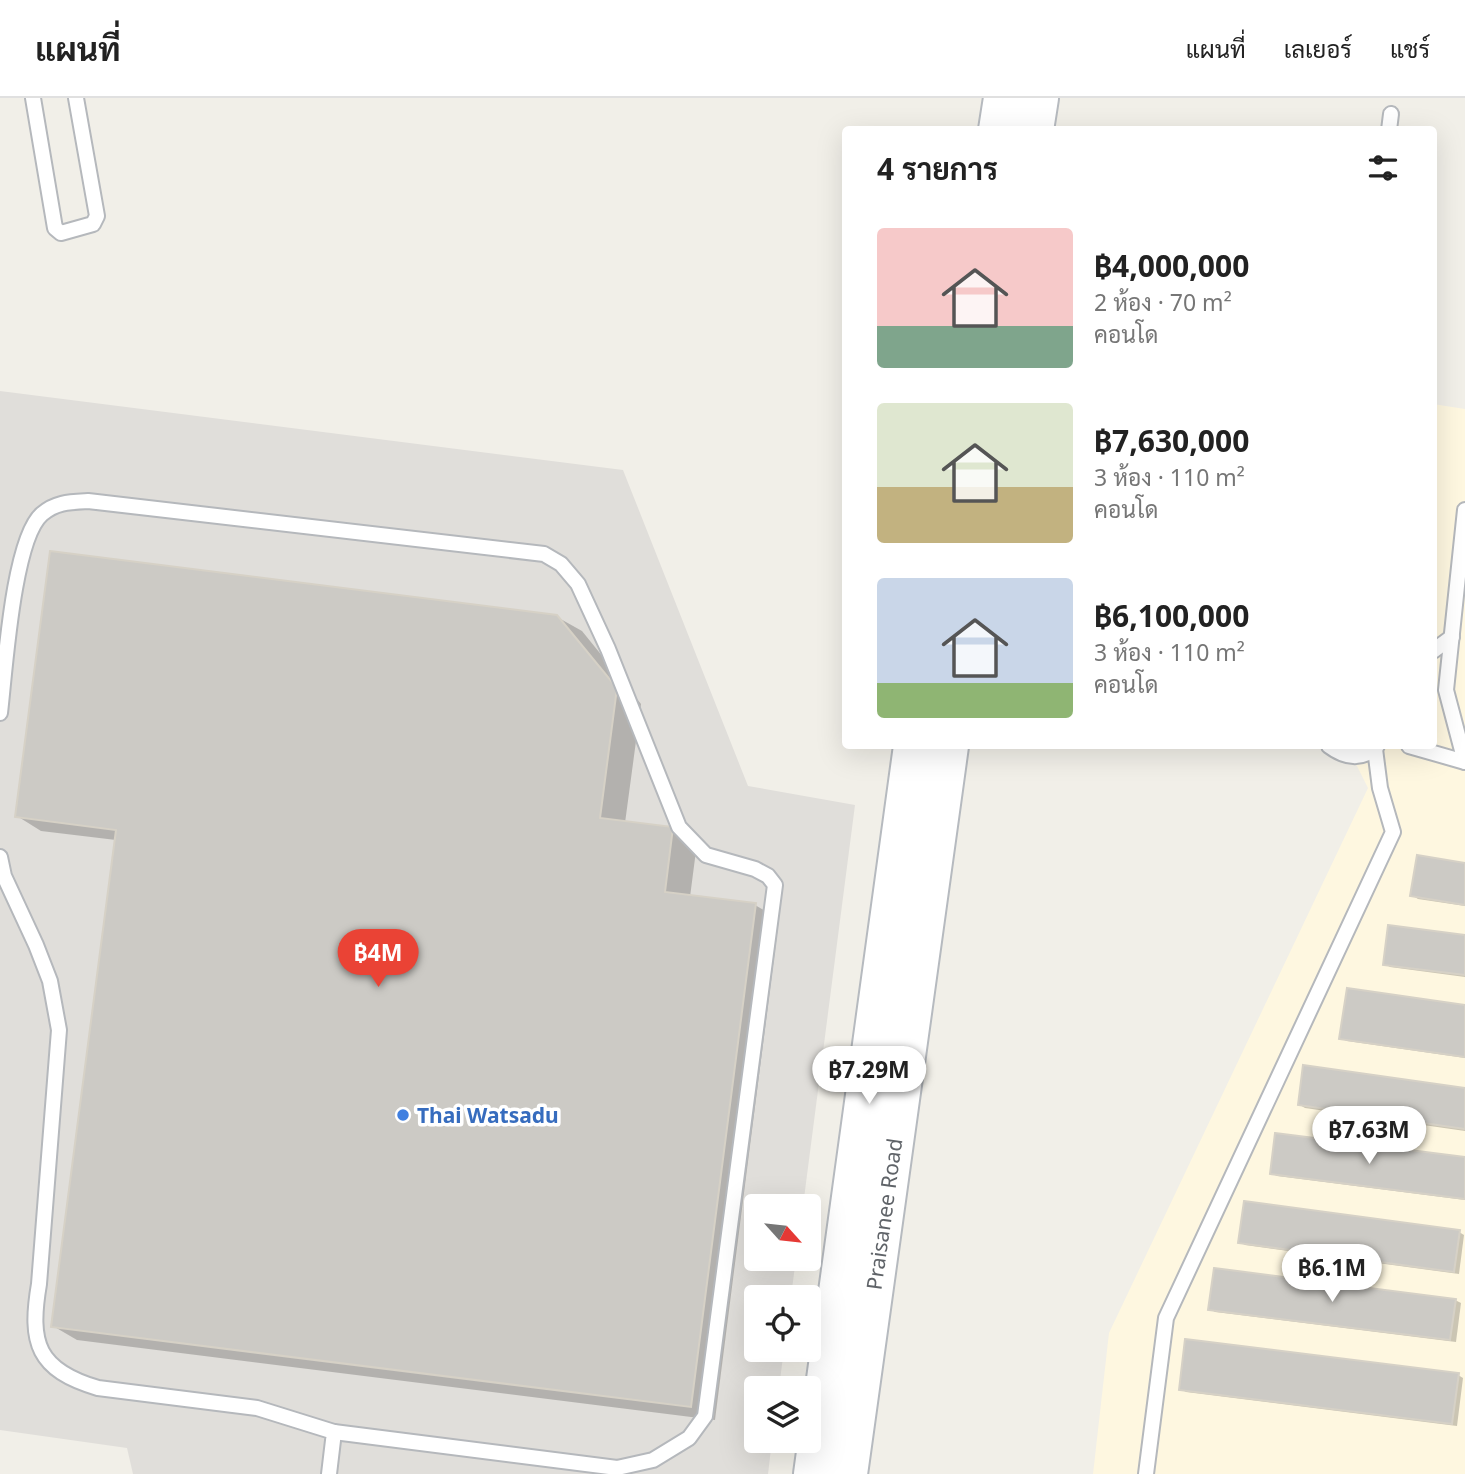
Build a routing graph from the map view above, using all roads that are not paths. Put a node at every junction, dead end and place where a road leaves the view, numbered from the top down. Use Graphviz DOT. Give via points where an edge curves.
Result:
graph roads {
  1 [pos="33,98"];
  2 [pos="76,98"];
  3 [pos="1003,98"];
  4 [pos="1038,98"];
  5 [pos="1391,114"];
  6 [pos="999,126"];
  7 [pos="1034,126"];
  8 [pos="1390,126"];
  9 [pos="1465,510"];
  10 [pos="1452,636"];
  11 [pos="1437,648"];
  12 [pos="0,713"];
  13 [pos="914,749"];
  14 [pos="949,749"];
  15 [pos="1333,749"];
  16 [pos="1373,749"];
  17 [pos="1376,749"];
  18 [pos="1420,749"];
  19 [pos="1465,762"];
  20 [pos="0,857"];
  21 [pos="334,1432"];
  22 [pos="329,1474"];
  23 [pos="813,1474"];
  24 [pos="848,1474"];
  25 [pos="1146,1474"];
  1 -- 2 [label="lane" via="55,228 61,233 93,224 97,216"];
  3 -- 6 [label="street"];
  4 -- 7 [label="street"];
  5 -- 8 [label="lane"];
  9 -- 10 [label="lane"];
  10 -- 11 [label="lane"];
  10 -- 19 [label="lane" via="1446,691"];
  12 -- 21 [label="lane" via="26,539 40,515 61,503 88,501 544,554 561,564 578,584 679,827 706,855 755,869 775,886 705,1416 689,1438 653,1460 617,1468"];
  13 -- 23 [label="street, Praisanee Road"];
  14 -- 24 [label="street, Praisanee Road"];
  15 -- 16 [label="lane" via="1352,757"];
  17 -- 25 [label="lane" via="1380,788 1393,832 1166,1318"];
  18 -- 19 [label="lane"];
  20 -- 21 [label="lane" via="50,981 59,1030 33,1315 38,1345 53,1368 97,1388 257,1408"];
  21 -- 22 [label="lane"];
}
